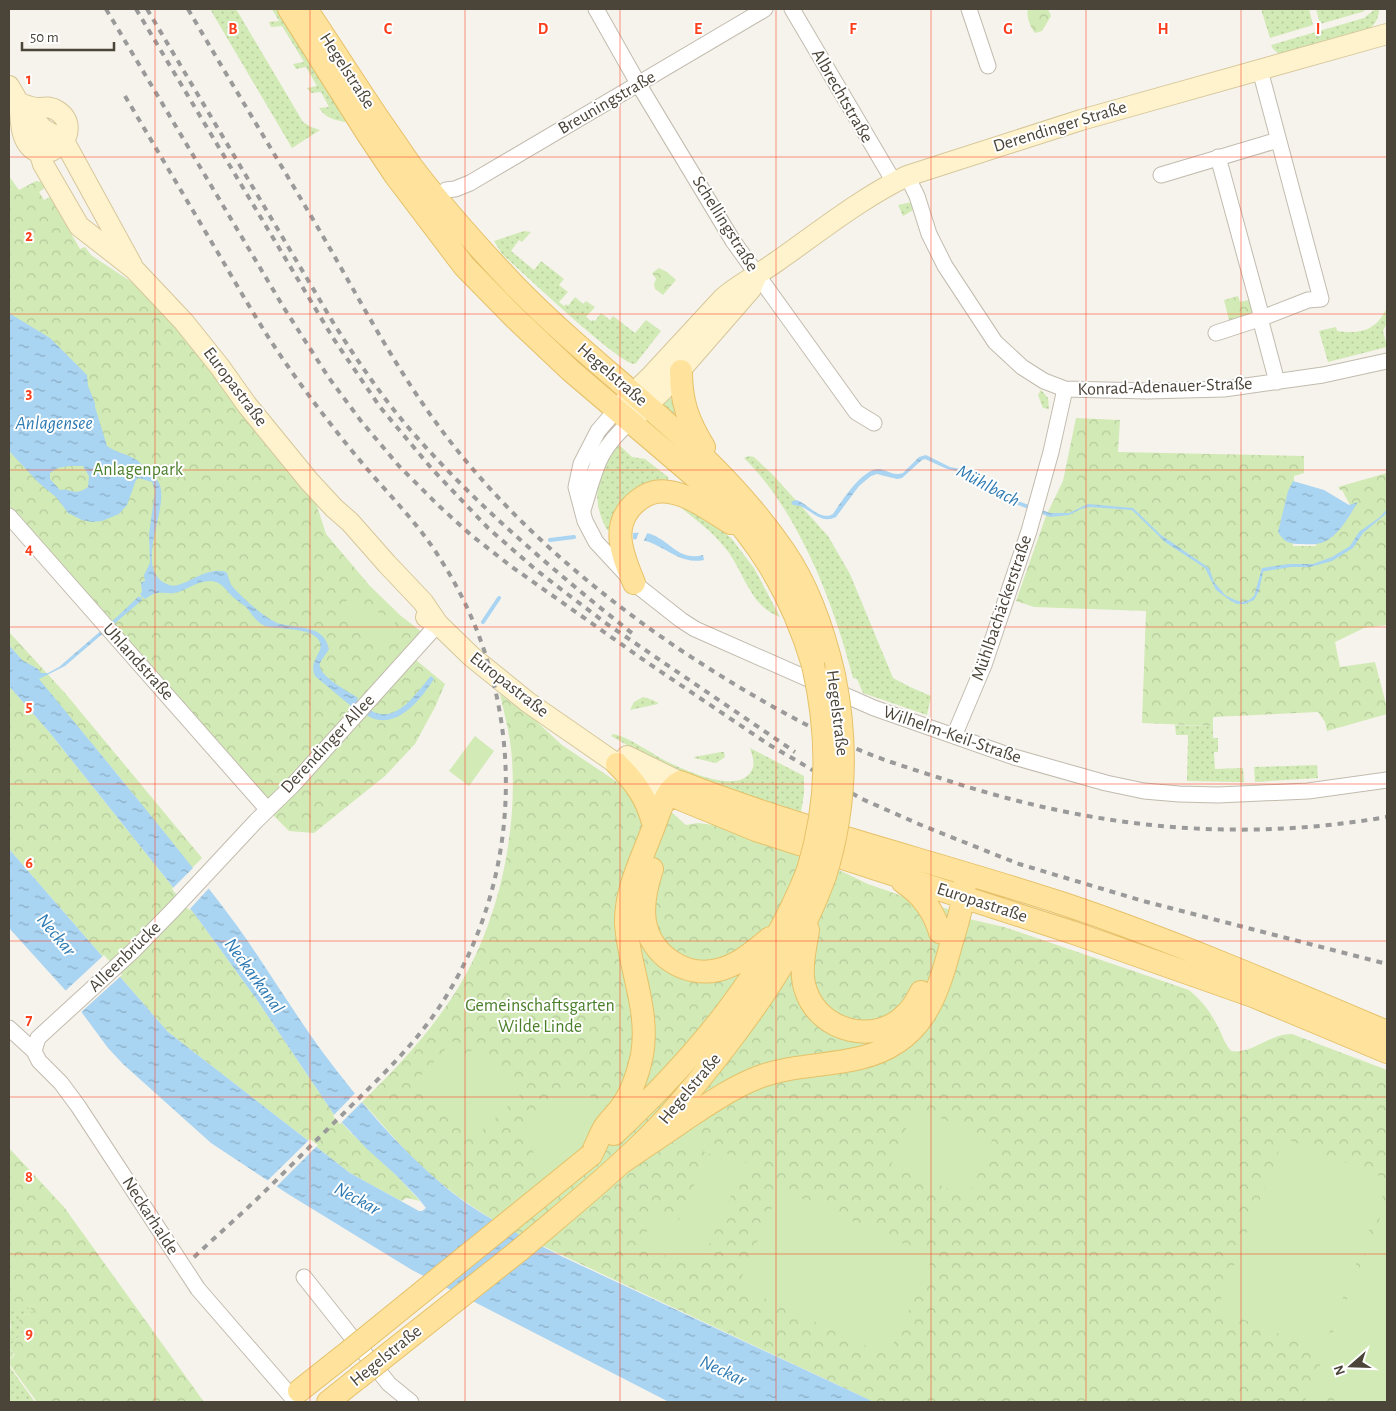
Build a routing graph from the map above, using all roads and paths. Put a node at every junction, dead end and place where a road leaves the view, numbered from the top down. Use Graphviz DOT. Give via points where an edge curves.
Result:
graph roads {
  1 [pos="289,9"];
  2 [pos="306,9"];
  3 [pos="596,9"];
  4 [pos="765,9"];
  5 [pos="792,9"];
  6 [pos="969,9"];
  7 [pos="1387,34"];
  8 [pos="988,66"];
  9 [pos="1260,70"];
  10 [pos="639,85"];
  11 [pos="9,86"];
  12 [pos="19,103"];
  13 [pos="43,129"];
  14 [pos="1278,140"];
  15 [pos="64,141"];
  16 [pos="39,151"];
  17 [pos="1218,157"];
  18 [pos="1161,175"];
  19 [pos="901,179"];
  20 [pos="446,190"];
  21 [pos="134,269"];
  22 [pos="757,276"];
  23 [pos="1261,318"];
  24 [pos="1216,332"];
  25 [pos="1387,361"];
  26 [pos="681,371"];
  27 [pos="1277,382"];
  28 [pos="1065,389"];
  29 [pos="641,400"];
  30 [pos="623,416"];
  31 [pos="874,423"];
  32 [pos="713,466"];
  33 [pos="9,516"];
  34 [pos="747,532"];
  35 [pos="634,583"];
  36 [pos="438,624"];
  37 [pos="954,736"];
  38 [pos="585,741"];
  39 [pos="616,764"];
  40 [pos="1387,780"];
  41 [pos="676,792"];
  42 [pos="267,810"];
  43 [pos="654,826"];
  44 [pos="216,865"];
  45 [pos="817,873"];
  46 [pos="965,873"];
  47 [pos="893,874"];
  48 [pos="956,895"];
  49 [pos="811,912"];
  50 [pos="781,930"];
  51 [pos="940,932"];
  52 [pos="9,1028"];
  53 [pos="1387,1032"];
  54 [pos="36,1044"];
  55 [pos="1387,1052"];
  56 [pos="591,1156"];
  57 [pos="624,1160"];
  58 [pos="304,1277"];
  59 [pos="297,1397"];
  60 [pos="328,1402"];
  61 [pos="411,1402"];
  1 -- 30 [label="main road, Hegelstraße" via="394,175 464,266 534,337"];
  2 -- 29 [label="main road, Hegelstraße" via="411,166 479,248 568,336"];
  3 -- 10 [label="street, Schellingstraße"];
  4 -- 10 [label="street, Breuningstraße"];
  5 -- 19 [label="street, Albrechtstraße"];
  6 -- 8 [label="street"];
  7 -- 9 [label="street, Derendinger Straße"];
  9 -- 14 [label="street"];
  9 -- 19 [label="street, Derendinger Straße" via="1074,122"];
  10 -- 20 [label="street, Breuningstraße" via="470,183"];
  10 -- 22 [label="street, Schellingstraße"];
  11 -- 12 [label="street"];
  12 -- 13 [label="street"];
  12 -- 15 [label="street" via="58,111 66,122"];
  12 -- 16 [label="street, Europastraße" via="25,140"];
  13 -- 15 [label="street"];
  13 -- 16 [label="street"];
  14 -- 17 [label="street"];
  14 -- 23 [label="street" via="1321,299 1308,300"];
  15 -- 16 [label="street" via="52,151"];
  15 -- 21 [label="street, Europastraße"];
  16 -- 21 [label="street, Europastraße" via="43,164 79,226"];
  17 -- 18 [label="street"];
  17 -- 23 [label="street"];
  19 -- 22 [label="street, Derendinger Straße" via="840,217"];
  19 -- 28 [label="street, Konrad-Adenauer-Straße" via="917,196 929,234 945,266 995,342 1022,367"];
  21 -- 36 [label="street, Europastraße" via="184,322 290,459 423,602"];
  22 -- 26 [label="street, Derendinger Straße" via="751,288"];
  22 -- 29 [label="street, Derendinger Straße" via="742,282 723,298"];
  22 -- 31 [label="street, Schellingstraße" via="856,412"];
  23 -- 24 [label="street"];
  23 -- 27 [label="street"];
  25 -- 27 [label="street, Konrad-Adenauer-Straße"];
  26 -- 29 [label="street, Derendinger Straße"];
  26 -- 32 [label="main road" via="686,412"];
  27 -- 28 [label="street, Konrad-Adenauer-Straße" via="1214,389"];
  28 -- 37 [label="street, Mühlbachäckerstraße" via="1033,516 984,665"];
  29 -- 30 [label="street, Derendinger Straße"];
  29 -- 32 [label="main road, Hegelstraße"];
  30 -- 34 [label="main road, Hegelstraße" via="717,496"];
  30 -- 35 [label="street, Wilhelm-Keil-Straße" via="594,471 583,510 590,533"];
  32 -- 45 [label="main road, Hegelstraße, bridge" via="745,499 785,552 815,614 834,675 843,737 843,788 837,832"];
  33 -- 42 [label="street, Uhlandstraße"];
  34 -- 35 [label="main road" via="686,497 669,492 645,495 633,504 620,527 623,554"];
  34 -- 45 [label="main road, Hegelstraße, bridge" via="768,562 798,620 821,704 825,767"];
  35 -- 37 [label="street, Wilhelm-Keil-Straße" via="695,629 874,708"];
  36 -- 38 [label="street, Europastraße" via="519,696"];
  36 -- 42 [label="street, Derendinger Allee"];
  37 -- 40 [label="street, Wilhelm-Keil-Straße" via="1051,768 1152,792 1278,794"];
  38 -- 39 [label="street, Europastraße"];
  38 -- 41 [label="street, Europastraße" via="622,754"];
  39 -- 41 [label="street, Europastraße"];
  39 -- 43 [label="main road" via="642,793"];
  41 -- 43 [label="main road"];
  41 -- 46 [label="main road, Europastraße" via="728,800"];
  41 -- 47 [label="main road, Europastraße" via="756,830"];
  41 -- 50 [label="main road" via="644,901 647,930 656,946 679,966 716,971 749,955"];
  42 -- 44 [label="street, Derendinger Allee"];
  43 -- 56 [label="main road" via="632,885 626,914 628,943 643,1017 642,1054 627,1098 605,1127"];
  44 -- 54 [label="street, Alleenbrücke"];
  45 -- 49 [label="main road, Hegelstraße"];
  45 -- 50 [label="main road, Hegelstraße" via="794,904"];
  46 -- 48 [label="main road" via="958,879"];
  46 -- 53 [label="main road, Europastraße" via="1132,928"];
  47 -- 48 [label="main road, Europastraße"];
  47 -- 51 [label="main road" via="925,902"];
  48 -- 51 [label="main road"];
  48 -- 55 [label="main road, Europastraße" via="1253,996"];
  48 -- 57 [label="main road" via="945,968 937,992 928,1011 902,1039 864,1057 787,1069 760,1077 710,1103"];
  49 -- 51 [label="main road" via="804,954 806,990 812,1004 823,1016 834,1025 855,1031 878,1030 906,1015 924,986"];
  49 -- 57 [label="main road, Hegelstraße" via="786,960 708,1070"];
  50 -- 56 [label="main road, Hegelstraße" via="757,970 702,1042 664,1085"];
  52 -- 54 [label="street, Neckarhalde"];
  54 -- 59 [label="street, Neckarhalde" via="39,1061 78,1106 198,1288"];
  56 -- 59 [label="main road, Hegelstraße, bridge"];
  57 -- 60 [label="main road, Hegelstraße, bridge" via="521,1249"];
  58 -- 61 [label="street" via="389,1384"];
}
